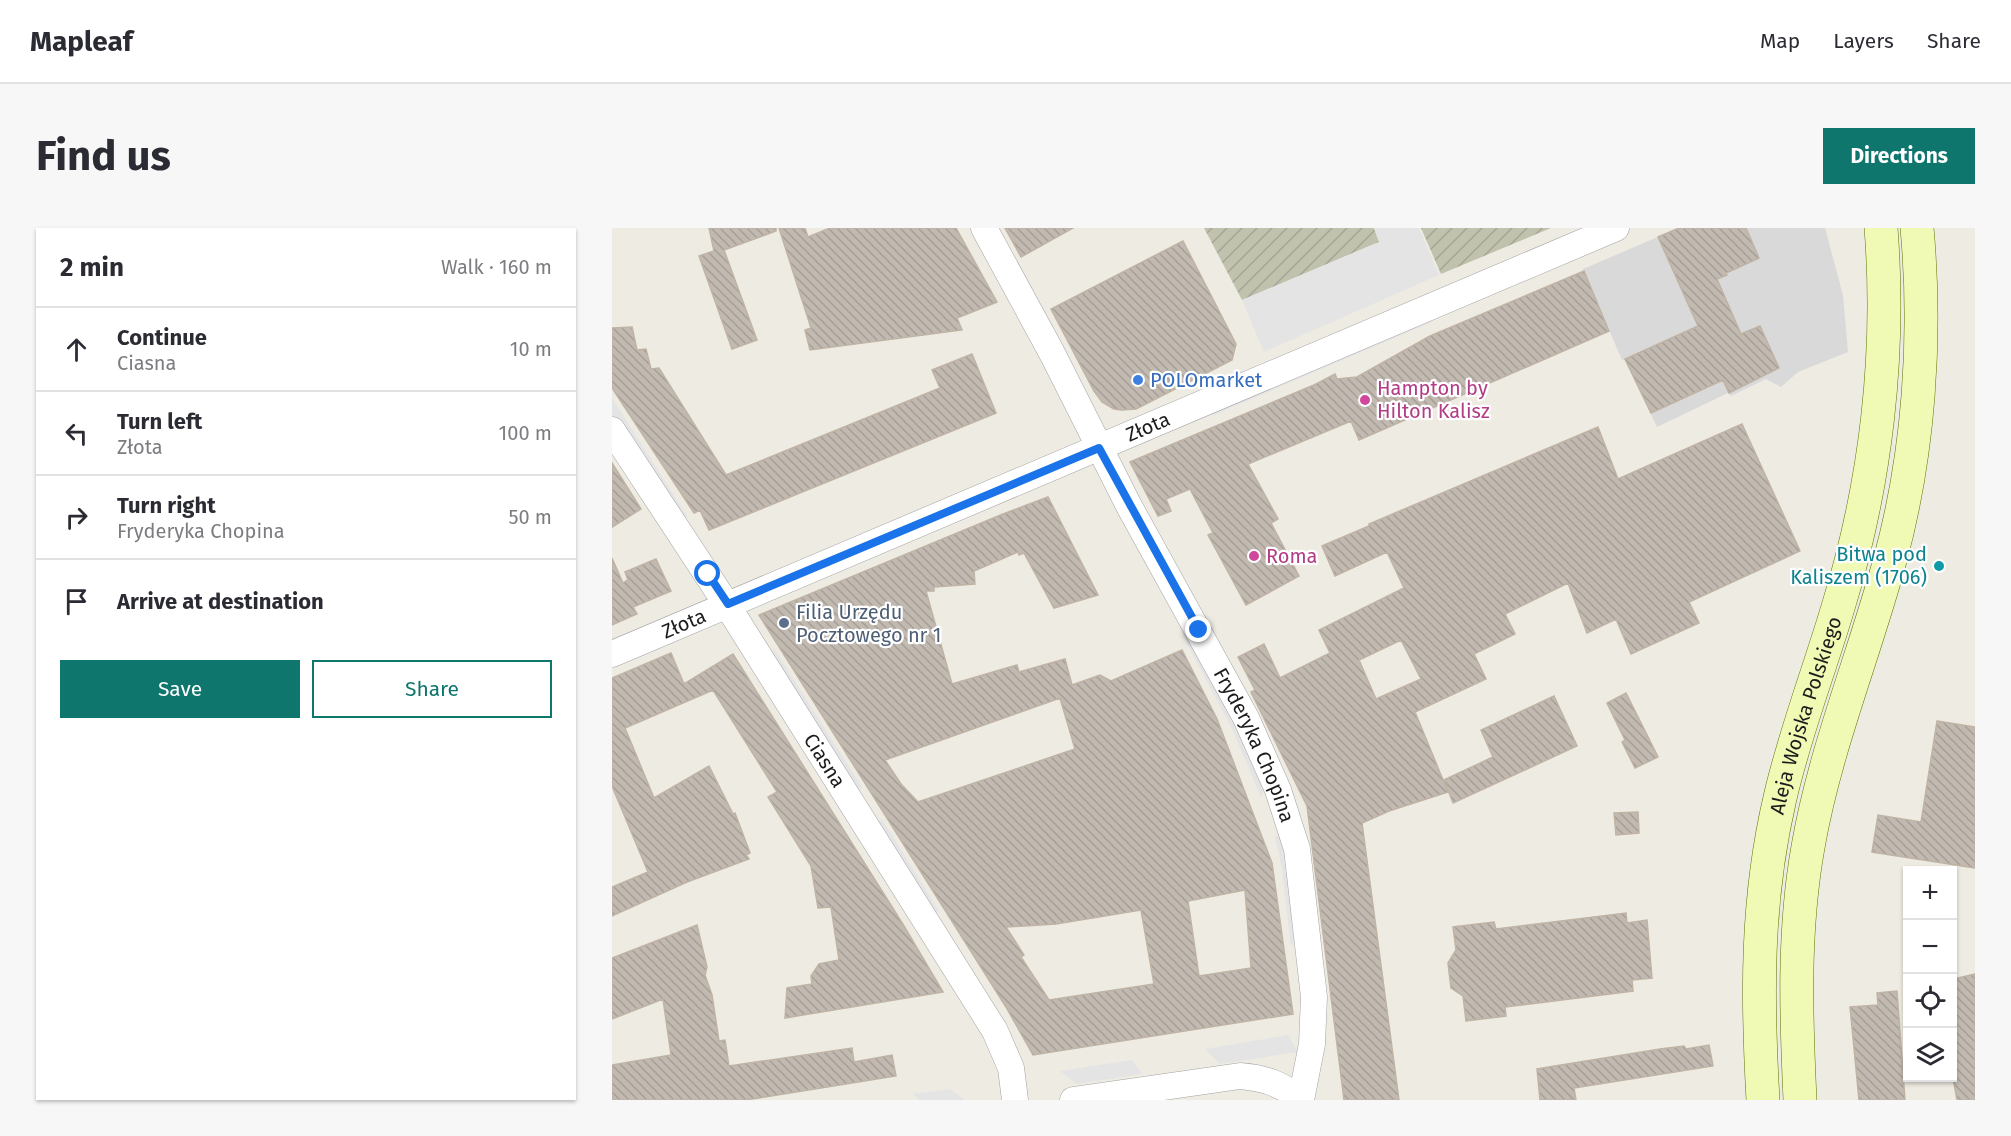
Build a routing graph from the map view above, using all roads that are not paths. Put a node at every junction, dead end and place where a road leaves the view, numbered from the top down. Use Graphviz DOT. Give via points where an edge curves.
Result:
graph roads {
  1 [pos="984,228"];
  2 [pos="1616,228"];
  3 [pos="1881,228"];
  4 [pos="1917,228"];
  5 [pos="612,430"];
  6 [pos="1099,448"];
  7 [pos="728,604"];
  8 [pos="612,654"];
  9 [pos="1016,1100"];
  10 [pos="1073,1100"];
  11 [pos="1301,1100"];
  12 [pos="1763,1100"];
  13 [pos="1800,1100"];
  1 -- 6 [label="street, Fryderyka Chopina"];
  2 -- 6 [label="street, Złota"];
  3 -- 12 [label="main road, Aleja Wojska Polskiego" via="1883,346 1867,489 1840,603 1792,752 1765,881 1758,979"];
  4 -- 13 [label="main road, Aleja Wojska Polskiego" via="1920,346 1903,502 1875,614 1828,762 1802,885 1796,1002"];
  5 -- 7 [label="street, Ciasna"];
  6 -- 7 [label="street, Złota"];
  6 -- 11 [label="street, Fryderyka Chopina" via="1246,718 1288,819 1297,849 1314,997 1312,1044"];
  7 -- 8 [label="street, Złota"];
  7 -- 9 [label="street, Ciasna" via="995,1031 1011,1068"];
  10 -- 11 [label="street" via="1240,1076 1273,1081"];
}
